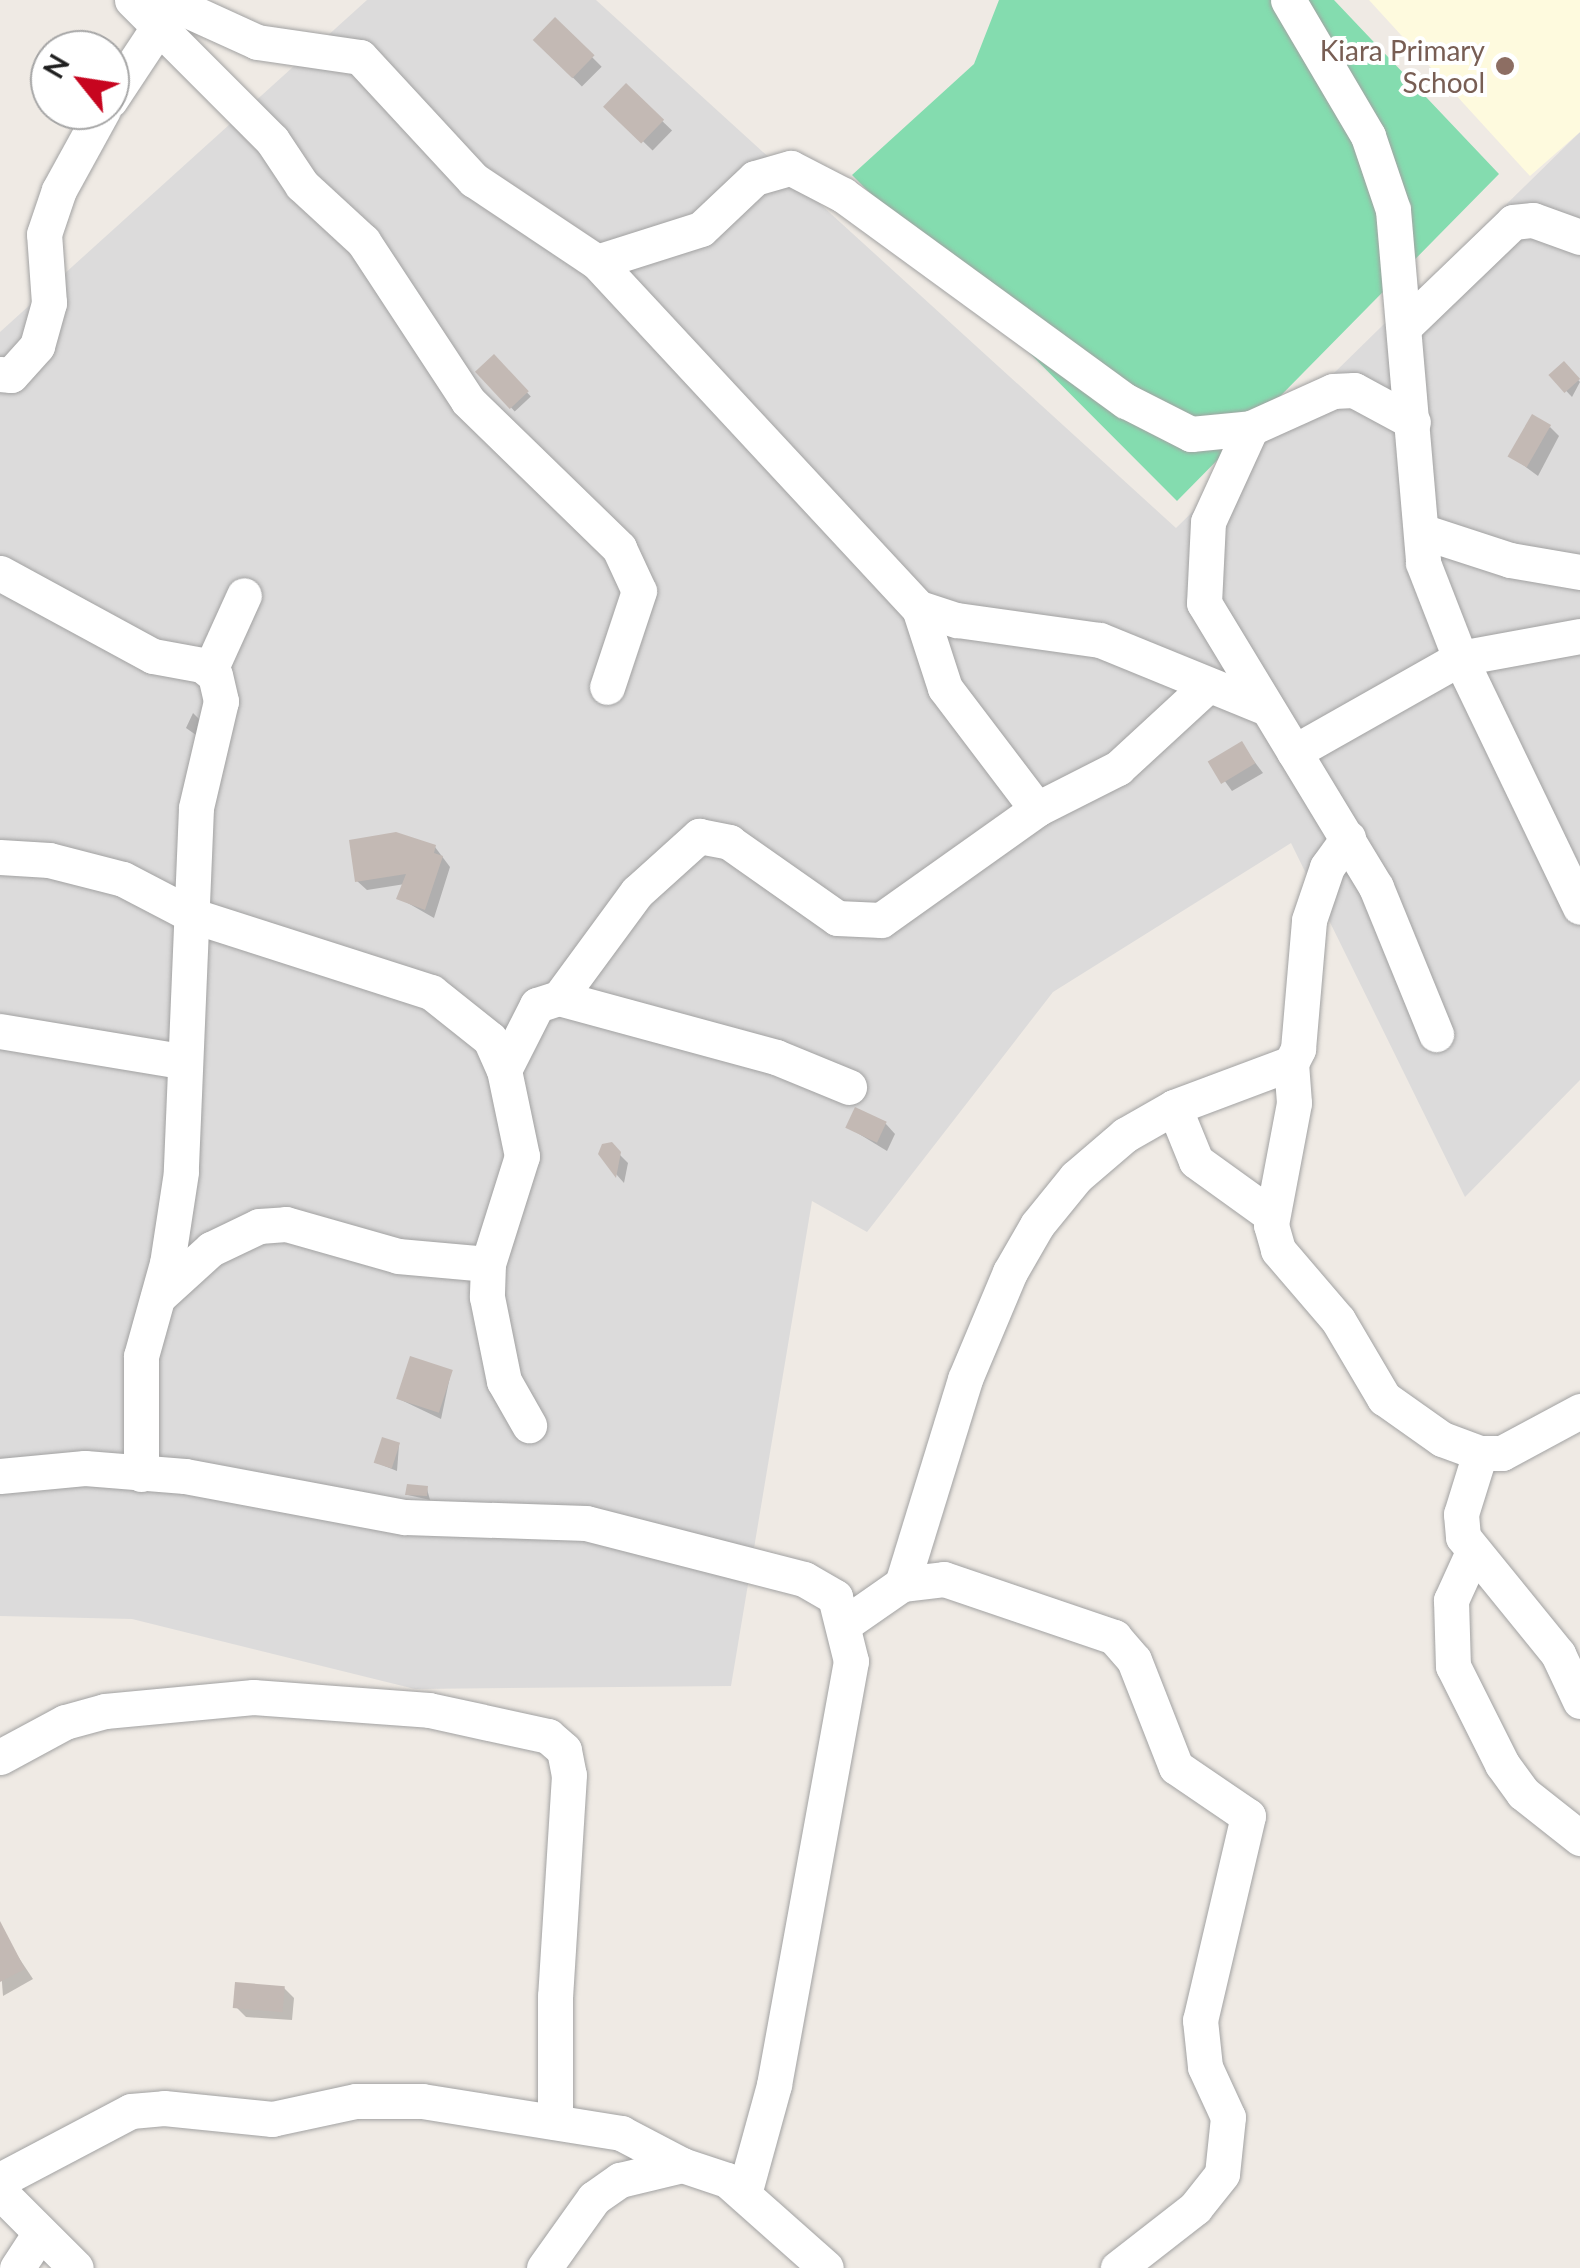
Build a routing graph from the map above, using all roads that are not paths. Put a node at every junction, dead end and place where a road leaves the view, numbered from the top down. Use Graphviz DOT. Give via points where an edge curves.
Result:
graph roads {
  1 [pos="132,0"];
  2 [pos="1288,0"];
  3 [pos="161,14"];
  4 [pos="130,66"];
  5 [pos="92,130"];
  6 [pos="1580,238"];
  7 [pos="597,262"];
  8 [pos="1405,326"];
  9 [pos="0,374"];
  10 [pos="1413,422"];
  11 [pos="1251,428"];
  12 [pos="1421,532"];
  13 [pos="1580,572"];
  14 [pos="0,574"];
  15 [pos="244,594"];
  16 [pos="919,608"];
  17 [pos="1580,636"];
  18 [pos="1460,658"];
  19 [pos="210,670"];
  20 [pos="1208,686"];
  21 [pos="607,688"];
  22 [pos="1264,707"];
  23 [pos="1294,752"];
  24 [pos="1037,808"];
  25 [pos="1348,838"];
  26 [pos="0,857"];
  27 [pos="1580,907"];
  28 [pos="194,916"];
  29 [pos="559,998"];
  30 [pos="0,1031"];
  31 [pos="1436,1034"];
  32 [pos="182,1061"];
  33 [pos="1291,1062"];
  34 [pos="504,1070"];
  35 [pos="848,1087"];
  36 [pos="1174,1107"];
  37 [pos="1271,1215"];
  38 [pos="488,1264"];
  39 [pos="154,1300"];
  40 [pos="1580,1411"];
  41 [pos="529,1425"];
  42 [pos="1480,1453"];
  43 [pos="141,1474"];
  44 [pos="0,1476"];
  45 [pos="1472,1554"];
  46 [pos="902,1584"];
  47 [pos="846,1623"];
  48 [pos="1580,1701"];
  49 [pos="0,1757"];
  50 [pos="1580,1838"];
  51 [pos="555,2122"];
  52 [pos="682,2165"];
  53 [pos="0,2180"];
  54 [pos="0,2192"];
  55 [pos="744,2194"];
  56 [pos="40,2232"];
  57 [pos="17,2268"];
  58 [pos="76,2268"];
  59 [pos="544,2268"];
  60 [pos="826,2268"];
  61 [pos="1118,2268"];
  1 -- 3 [label="street"];
  2 -- 8 [label="street" via="1368,136 1393,210"];
  3 -- 4 [label="street"];
  3 -- 7 [label="street" via="257,42 360,57 474,180"];
  3 -- 21 [label="street" via="302,185 363,241 468,401 619,548 639,591"];
  5 -- 9 [label="street" via="58,190 44,234 49,302 37,346 10,375"];
  6 -- 8 [label="street" via="1533,220 1514,222"];
  7 -- 11 [label="street" via="701,229 755,178 791,168 843,195 984,302 1155,417 1191,434"];
  7 -- 16 [label="street"];
  8 -- 10 [label="street"];
  10 -- 11 [label="street" via="1354,390 1333,391"];
  10 -- 12 [label="street"];
  11 -- 22 [label="street" via="1208,522 1202,594"];
  12 -- 13 [label="street" via="1510,560"];
  12 -- 18 [label="street" via="1423,563"];
  14 -- 19 [label="street" via="153,656"];
  15 -- 19 [label="street"];
  16 -- 20 [label="street" via="957,620 1100,640"];
  16 -- 24 [label="street" via="945,688"];
  17 -- 18 [label="street"];
  18 -- 23 [label="street"];
  18 -- 27 [label="street"];
  19 -- 28 [label="street" via="221,716 196,808"];
  20 -- 22 [label="street"];
  20 -- 24 [label="street" via="1118,768"];
  22 -- 23 [label="street"];
  23 -- 25 [label="street"];
  24 -- 29 [label="street" via="881,920 864,924 811,903 729,842 699,836 636,892"];
  25 -- 31 [label="street" via="1376,887"];
  25 -- 33 [label="street" via="1327,867 1308,920 1300,1034"];
  26 -- 28 [label="street" via="49,860 123,879"];
  28 -- 32 [label="street"];
  28 -- 34 [label="street" via="431,992 490,1039"];
  29 -- 34 [label="street" via="537,1005"];
  29 -- 35 [label="street" via="776,1057"];
  30 -- 32 [label="street"];
  32 -- 39 [label="street" via="176,1218"];
  33 -- 36 [label="street"];
  33 -- 37 [label="street" via="1294,1104"];
  34 -- 38 [label="street" via="522,1156"];
  36 -- 37 [label="street" via="1196,1162"];
  36 -- 46 [label="street" via="1124,1135 1076,1177 1010,1272 965,1379"];
  37 -- 42 [label="street" via="1278,1250 1338,1320 1384,1398 1442,1440"];
  38 -- 39 [label="street" via="398,1256 286,1224 258,1226 212,1249"];
  38 -- 41 [label="street" via="493,1340"];
  39 -- 43 [label="street" via="142,1356"];
  40 -- 42 [label="street" via="1502,1453"];
  42 -- 45 [label="street" via="1462,1514"];
  43 -- 44 [label="street" via="85,1468"];
  43 -- 47 [label="street" via="405,1517 586,1523 804,1578 836,1597"];
  45 -- 48 [label="street" via="1558,1654"];
  45 -- 50 [label="street" via="1451,1600 1453,1666 1523,1793"];
  46 -- 47 [label="street"];
  46 -- 61 [label="street" via="944,1578 1114,1637 1134,1660 1176,1766 1248,1816 1200,2020 1205,2067 1228,2117 1222,2174 1194,2208"];
  47 -- 55 [label="street" via="851,1661 813,1885 774,2085"];
  49 -- 51 [label="street" via="65,1722 105,1710 253,1697 430,1710 548,1736 564,1750 570,1776 552,2066"];
  51 -- 52 [label="street" via="622,2134"];
  51 -- 53 [label="street" via="422,2101 356,2102 272,2119 131,2111"];
  52 -- 55 [label="street" via="727,2180"];
  52 -- 59 [label="street" via="620,2180 594,2198"];
  54 -- 56 [label="street"];
  55 -- 60 [label="street"];
  56 -- 57 [label="street"];
  56 -- 58 [label="street"];
}
